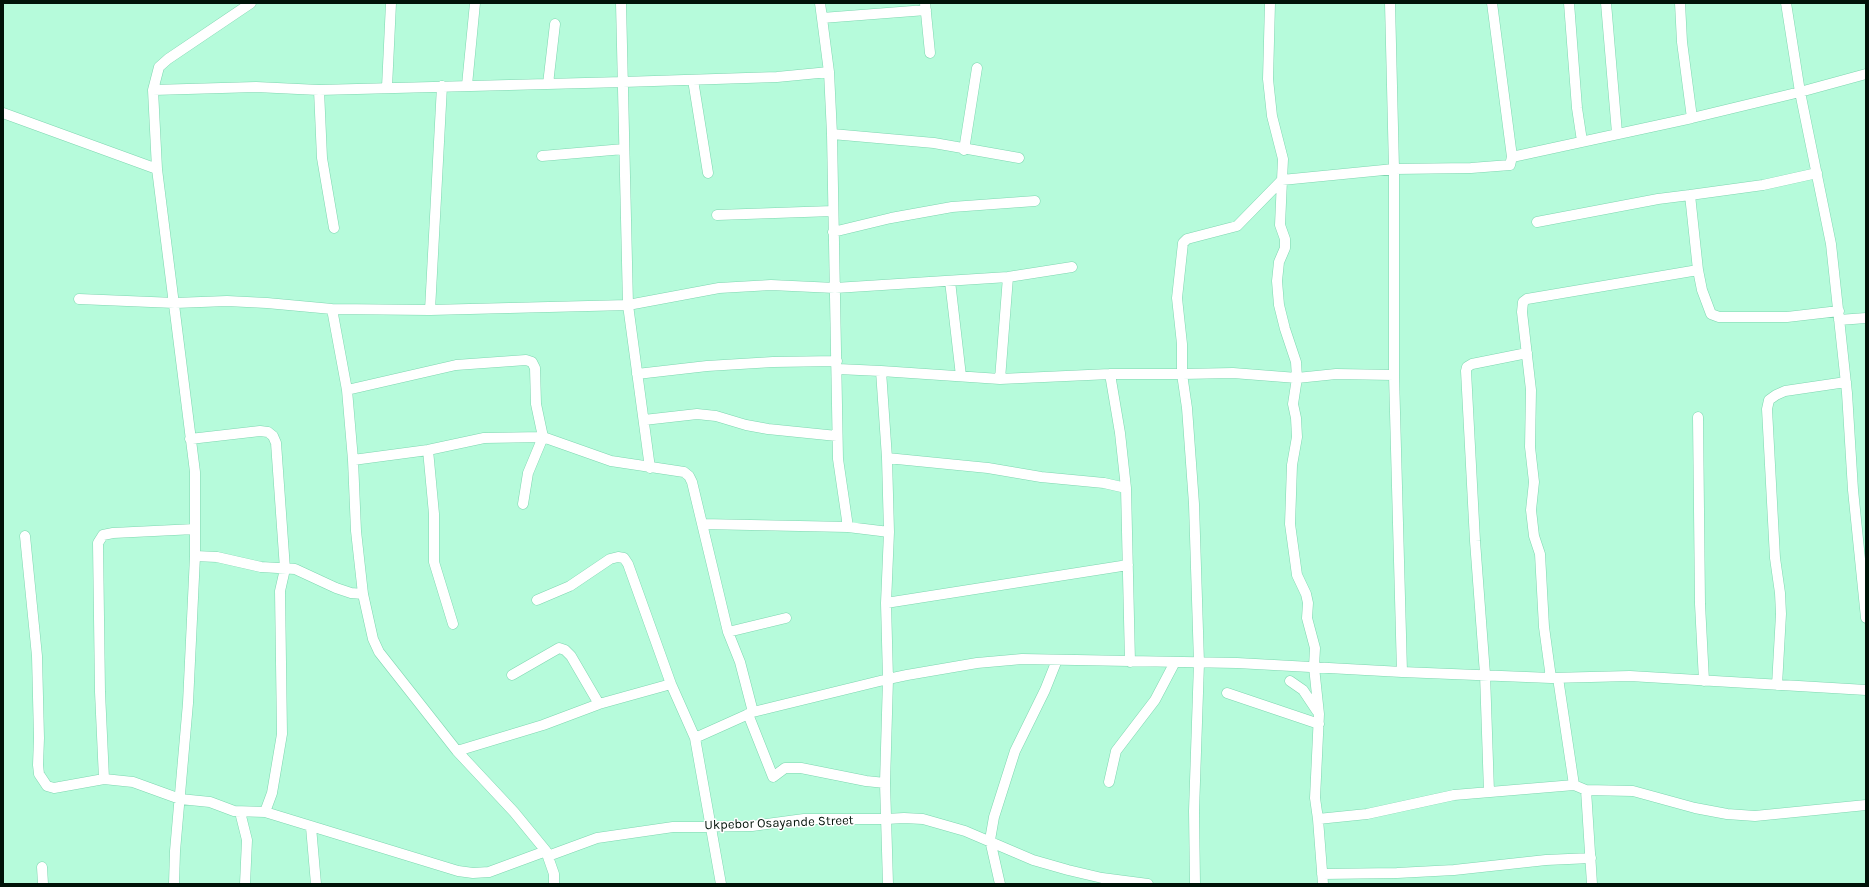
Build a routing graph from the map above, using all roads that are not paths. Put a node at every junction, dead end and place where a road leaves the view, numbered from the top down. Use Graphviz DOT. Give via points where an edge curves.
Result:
graph roads {
  1 [pos="251,3"];
  2 [pos="391,3"];
  3 [pos="475,3"];
  4 [pos="622,3"];
  5 [pos="820,3"];
  6 [pos="1270,3"];
  7 [pos="1390,3"];
  8 [pos="1492,3"];
  9 [pos="1569,3"];
  10 [pos="1606,3"];
  11 [pos="1680,3"];
  12 [pos="1786,3"];
  13 [pos="925,6"];
  14 [pos="822,18"];
  15 [pos="555,24"];
  16 [pos="930,53"];
  17 [pos="978,68"];
  18 [pos="829,72"];
  19 [pos="1866,74"];
  20 [pos="693,80"];
  21 [pos="623,82"];
  22 [pos="548,84"];
  23 [pos="466,85"];
  24 [pos="442,86"];
  25 [pos="387,87"];
  26 [pos="154,90"];
  27 [pos="319,90"];
  28 [pos="1800,92"];
  29 [pos="3,113"];
  30 [pos="1692,118"];
  31 [pos="1617,133"];
  32 [pos="832,134"];
  33 [pos="1582,141"];
  34 [pos="624,149"];
  35 [pos="964,150"];
  36 [pos="542,156"];
  37 [pos="1512,156"];
  38 [pos="1019,158"];
  39 [pos="1394,168"];
  40 [pos="156,169"];
  41 [pos="708,173"];
  42 [pos="1817,173"];
  43 [pos="1282,180"];
  44 [pos="1690,195"];
  45 [pos="1035,201"];
  46 [pos="833,211"];
  47 [pos="717,215"];
  48 [pos="1538,222"];
  49 [pos="334,228"];
  50 [pos="833,232"];
  51 [pos="1072,267"];
  52 [pos="1698,270"];
  53 [pos="1008,277"];
  54 [pos="950,281"];
  55 [pos="835,288"];
  56 [pos="79,299"];
  57 [pos="175,303"];
  58 [pos="628,305"];
  59 [pos="332,309"];
  60 [pos="430,310"];
  61 [pos="1839,315"];
  62 [pos="1866,318"];
  63 [pos="1527,353"];
  64 [pos="837,365"];
  65 [pos="881,371"];
  66 [pos="638,374"];
  67 [pos="1110,374"];
  68 [pos="1182,374"];
  69 [pos="1394,375"];
  70 [pos="961,376"];
  71 [pos="1297,378"];
  72 [pos="1000,379"];
  73 [pos="1846,382"];
  74 [pos="347,390"];
  75 [pos="1698,417"];
  76 [pos="644,420"];
  77 [pos="837,436"];
  78 [pos="543,437"];
  79 [pos="190,439"];
  80 [pos="428,450"];
  81 [pos="887,458"];
  82 [pos="353,460"];
  83 [pos="650,468"];
  84 [pos="1126,488"];
  85 [pos="523,504"];
  86 [pos="702,524"];
  87 [pos="848,528"];
  88 [pos="195,529"];
  89 [pos="889,532"];
  90 [pos="25,536"];
  91 [pos="195,556"];
  92 [pos="1128,565"];
  93 [pos="285,568"];
  94 [pos="364,594"];
  95 [pos="537,600"];
  96 [pos="886,603"];
  97 [pos="786,618"];
  98 [pos="1866,618"];
  99 [pos="453,624"];
  100 [pos="728,632"];
  101 [pos="1057,660"];
  102 [pos="1130,662"];
  103 [pos="1174,662"];
  104 [pos="1199,663"];
  105 [pos="1314,667"];
  106 [pos="1402,672"];
  107 [pos="1485,674"];
  108 [pos="512,675"];
  109 [pos="1555,678"];
  110 [pos="888,679"];
  111 [pos="1290,681"];
  112 [pos="1704,681"];
  113 [pos="671,684"];
  114 [pos="1777,685"];
  115 [pos="1866,690"];
  116 [pos="1227,692"];
  117 [pos="599,704"];
  118 [pos="751,713"];
  119 [pos="1319,719"];
  120 [pos="695,738"];
  121 [pos="457,751"];
  122 [pos="104,779"];
  123 [pos="1109,782"];
  124 [pos="885,783"];
  125 [pos="1574,785"];
  126 [pos="1586,790"];
  127 [pos="1489,792"];
  128 [pos="180,799"];
  129 [pos="1866,805"];
  130 [pos="240,812"];
  131 [pos="265,812"];
  132 [pos="886,819"];
  133 [pos="1318,819"];
  134 [pos="311,827"];
  135 [pos="712,827"];
  136 [pos="990,840"];
  137 [pos="547,854"];
  138 [pos="1590,858"];
  139 [pos="42,867"];
  140 [pos="1323,879"];
  141 [pos="43,884"];
  142 [pos="174,884"];
  143 [pos="245,884"];
  144 [pos="316,884"];
  145 [pos="554,884"];
  146 [pos="721,884"];
  147 [pos="888,884"];
  148 [pos="1000,884"];
  149 [pos="1148,884"];
  150 [pos="1195,884"];
  151 [pos="1592,884"];
  1 -- 26 [label="street" via="159,67"];
  2 -- 25 [label="street"];
  3 -- 23 [label="street"];
  4 -- 21 [label="street"];
  5 -- 14 [label="street"];
  6 -- 43 [label="street" via="1268,79 1272,116 1283,159"];
  7 -- 39 [label="street"];
  8 -- 37 [label="street"];
  9 -- 33 [label="street"];
  10 -- 31 [label="street"];
  11 -- 30 [label="street" via="1682,42"];
  12 -- 28 [label="street"];
  13 -- 14 [label="street"];
  13 -- 16 [label="street"];
  14 -- 18 [label="street"];
  15 -- 22 [label="street"];
  17 -- 35 [label="street"];
  18 -- 20 [label="street"];
  18 -- 32 [label="street"];
  19 -- 28 [label="street"];
  20 -- 21 [label="street"];
  20 -- 41 [label="street"];
  21 -- 22 [label="street"];
  21 -- 34 [label="street"];
  22 -- 23 [label="street"];
  23 -- 24 [label="street"];
  24 -- 25 [label="street"];
  24 -- 60 [label="street"];
  25 -- 27 [label="street"];
  26 -- 27 [label="street" via="256,87"];
  26 -- 40 [label="street"];
  27 -- 49 [label="street" via="322,158"];
  28 -- 30 [label="street"];
  28 -- 42 [label="street"];
  29 -- 40 [label="street"];
  30 -- 31 [label="street"];
  31 -- 33 [label="street"];
  32 -- 35 [label="street" via="934,143"];
  32 -- 46 [label="street"];
  33 -- 37 [label="street"];
  34 -- 36 [label="street"];
  34 -- 58 [label="street"];
  35 -- 38 [label="street"];
  37 -- 39 [label="street" via="1510,165"];
  39 -- 43 [label="street"];
  39 -- 69 [label="street"];
  40 -- 57 [label="street"];
  42 -- 44 [label="street" via="1763,185"];
  42 -- 61 [label="street" via="1831,244"];
  43 -- 68 [label="street" via="1237,226 1187,239 1183,243 1176,298 1182,344"];
  43 -- 71 [label="street" via="1280,225 1285,248 1279,262 1276,281 1279,305 1296,362"];
  44 -- 48 [label="street"];
  44 -- 52 [label="street"];
  45 -- 50 [label="street" via="952,207"];
  46 -- 47 [label="street"];
  46 -- 50 [label="street"];
  50 -- 55 [label="street"];
  51 -- 53 [label="street"];
  52 -- 61 [label="street" via="1711,314 1719,317"];
  52 -- 63 [label="street" via="1528,299 1523,302 1522,312"];
  53 -- 54 [label="street"];
  53 -- 72 [label="street"];
  54 -- 55 [label="street"];
  54 -- 70 [label="street"];
  55 -- 58 [label="street" via="771,285 719,288"];
  55 -- 64 [label="street"];
  56 -- 57 [label="street"];
  57 -- 59 [label="street" via="267,302"];
  57 -- 79 [label="street"];
  58 -- 60 [label="street"];
  58 -- 66 [label="street"];
  59 -- 60 [label="street"];
  59 -- 74 [label="street"];
  61 -- 62 [label="street"];
  61 -- 73 [label="street"];
  63 -- 107 [label="street" via="1472,364 1466,371"];
  63 -- 109 [label="street" via="1531,390 1530,448 1534,482 1532,516 1534,536 1540,554 1544,627"];
  64 -- 65 [label="street"];
  64 -- 66 [label="street" via="773,362"];
  64 -- 77 [label="street"];
  65 -- 70 [label="street"];
  65 -- 81 [label="street"];
  66 -- 76 [label="street"];
  67 -- 68 [label="street"];
  67 -- 72 [label="street"];
  67 -- 84 [label="street"];
  68 -- 71 [label="street" via="1233,373"];
  68 -- 104 [label="street" via="1194,504"];
  69 -- 71 [label="street" via="1336,374"];
  69 -- 106 [label="street"];
  70 -- 72 [label="street"];
  71 -- 105 [label="street" via="1293,404 1297,437 1292,465 1290,524 1297,575 1308,603 1307,618 1314,640"];
  73 -- 98 [label="street" via="1853,490"];
  73 -- 114 [label="street" via="1785,391 1769,400 1767,409 1775,558 1780,592"];
  74 -- 78 [label="street" via="456,365 526,360 532,362 535,368 536,404"];
  74 -- 82 [label="street"];
  75 -- 112 [label="street" via="1700,604"];
  76 -- 77 [label="street" via="697,414 768,429"];
  76 -- 83 [label="street"];
  77 -- 87 [label="street"];
  78 -- 80 [label="street" via="484,438"];
  78 -- 83 [label="street" via="611,461"];
  78 -- 85 [label="street" via="528,473"];
  79 -- 88 [label="street" via="195,472"];
  79 -- 93 [label="street" via="260,431 273,436 276,443"];
  80 -- 82 [label="street"];
  80 -- 99 [label="street" via="434,514 434,562"];
  81 -- 84 [label="street" via="988,468"];
  81 -- 89 [label="street"];
  82 -- 94 [label="street" via="356,531"];
  83 -- 86 [label="street" via="684,472 689,476"];
  84 -- 92 [label="street"];
  86 -- 87 [label="street"];
  86 -- 100 [label="street"];
  87 -- 89 [label="street"];
  88 -- 91 [label="street"];
  88 -- 122 [label="street" via="113,533 103,535 98,543"];
  89 -- 96 [label="street"];
  90 -- 122 [label="street, Ukpebor Osayande Street" via="37,656 39,774 48,786 54,788"];
  91 -- 93 [label="street" via="217,556 261,567"];
  91 -- 128 [label="street" via="188,703"];
  92 -- 96 [label="street"];
  92 -- 102 [label="street"];
  93 -- 94 [label="street" via="295,569 350,593"];
  93 -- 131 [label="street" via="280,592 282,734 272,793"];
  94 -- 121 [label="street" via="373,639 379,652"];
  95 -- 113 [label="street" via="570,586 610,559 624,558"];
  96 -- 110 [label="street"];
  97 -- 100 [label="street"];
  100 -- 118 [label="street" via="740,662"];
  101 -- 102 [label="street"];
  101 -- 110 [label="street" via="999,660"];
  101 -- 136 [label="street" via="1015,751 994,817"];
  102 -- 103 [label="street"];
  103 -- 104 [label="street"];
  103 -- 123 [label="street" via="1155,700 1116,751"];
  104 -- 105 [label="street"];
  104 -- 150 [label="street" via="1194,811"];
  105 -- 106 [label="street"];
  105 -- 119 [label="street"];
  106 -- 107 [label="street"];
  107 -- 109 [label="street"];
  107 -- 127 [label="street"];
  108 -- 117 [label="street" via="559,648 565,650"];
  109 -- 112 [label="street" via="1630,676"];
  109 -- 125 [label="street"];
  110 -- 118 [label="street"];
  110 -- 124 [label="street"];
  111 -- 119 [label="street" via="1303,690"];
  112 -- 114 [label="street"];
  113 -- 117 [label="street"];
  113 -- 120 [label="street"];
  114 -- 115 [label="street"];
  116 -- 119 [label="street"];
  117 -- 121 [label="street" via="543,725"];
  118 -- 120 [label="street"];
  118 -- 124 [label="street" via="773,777 785,768 801,768"];
  119 -- 133 [label="street" via="1315,798"];
  120 -- 135 [label="street"];
  121 -- 137 [label="street" via="514,812"];
  122 -- 128 [label="street, Ukpebor Osayande Street" via="133,782"];
  124 -- 132 [label="street"];
  125 -- 126 [label="street"];
  125 -- 127 [label="street"];
  126 -- 129 [label="street" via="1633,791 1695,808 1755,816"];
  126 -- 138 [label="street"];
  127 -- 133 [label="street" via="1454,795 1367,814"];
  128 -- 130 [label="street, Ukpebor Osayande Street" via="210,802"];
  128 -- 142 [label="street"];
  130 -- 131 [label="street, Ukpebor Osayande Street"];
  130 -- 143 [label="street" via="246,840"];
  131 -- 134 [label="street, Ukpebor Osayande Street"];
  132 -- 135 [label="street, Ukpebor Osayande Street" via="804,819 752,826"];
  132 -- 136 [label="street, Ukpebor Osayande Street" via="923,819"];
  132 -- 147 [label="street"];
  133 -- 140 [label="street"];
  134 -- 137 [label="street, Ukpebor Osayande Street" via="458,871 473,873 489,872"];
  134 -- 144 [label="street"];
  135 -- 137 [label="street, Ukpebor Osayande Street" via="673,827 597,838"];
  135 -- 146 [label="street"];
  136 -- 148 [label="street"];
  136 -- 149 [label="street, Ukpebor Osayande Street" via="1004,849 1068,870 1102,878"];
  137 -- 145 [label="street"];
  138 -- 140 [label="street"];
  138 -- 151 [label="street"];
  139 -- 141 [label="street"];
}
